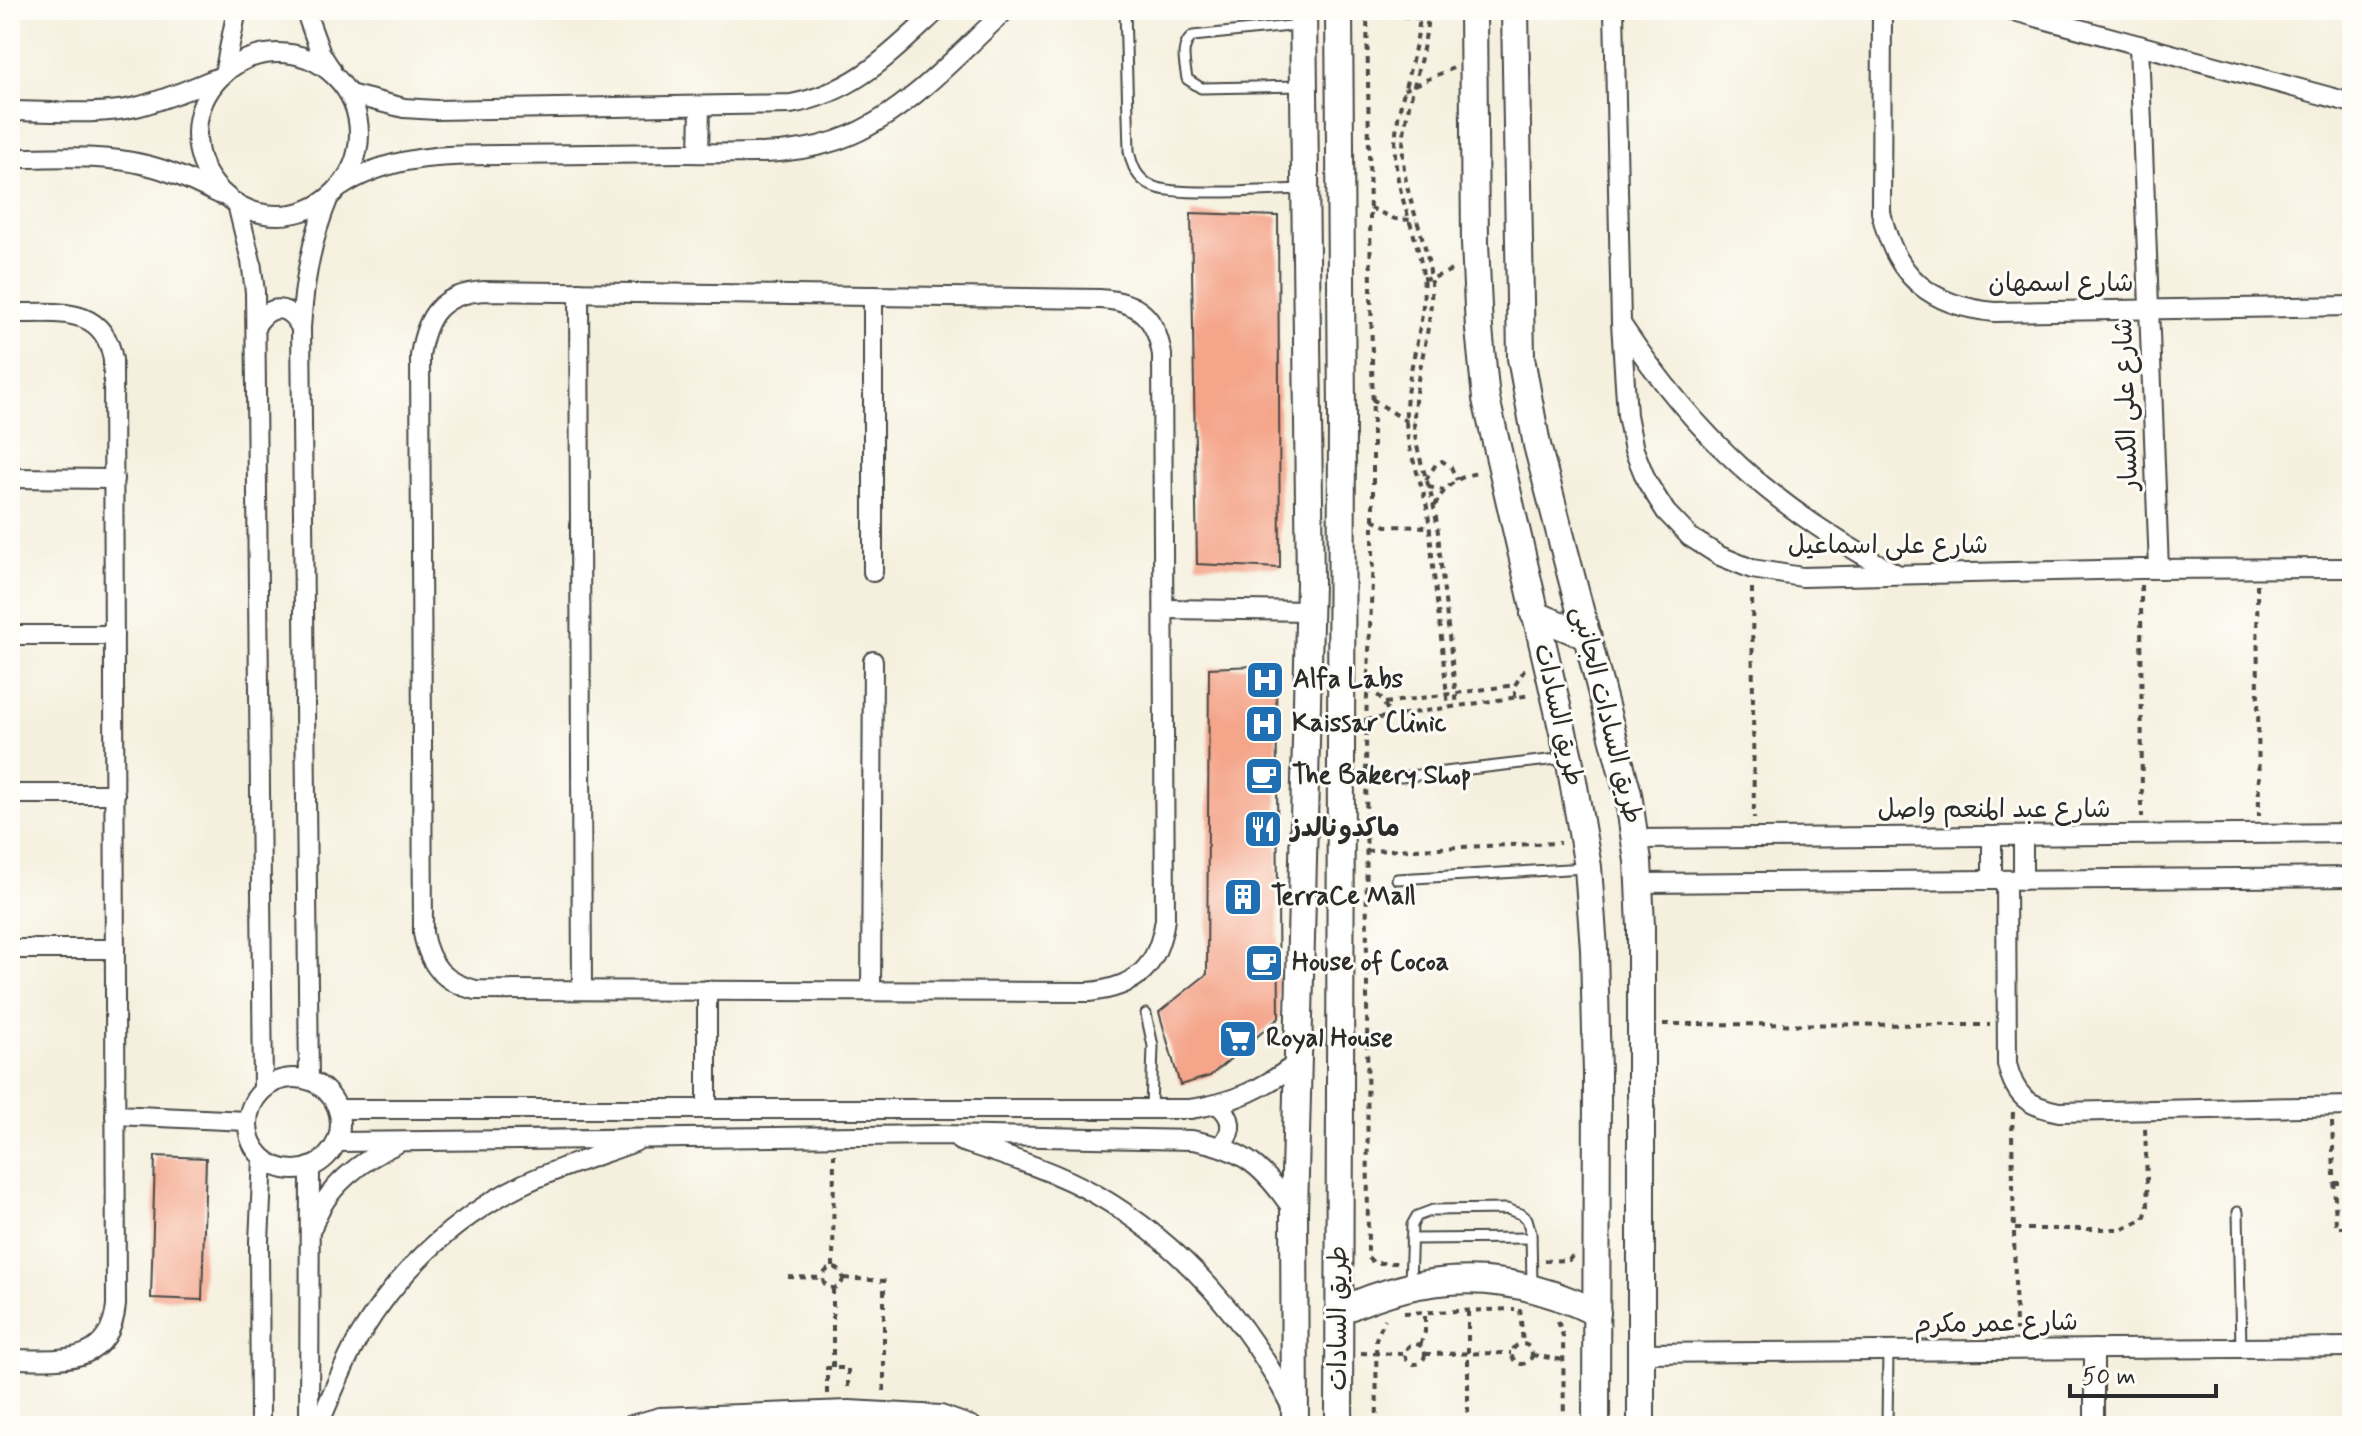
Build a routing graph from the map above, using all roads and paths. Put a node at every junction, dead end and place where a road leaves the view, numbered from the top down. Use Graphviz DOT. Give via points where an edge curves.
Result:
graph roads {
  1 [pos="237,10"];
  2 [pos="305,10"];
  3 [pos="1006,10"];
  4 [pos="1125,10"];
  5 [pos="1339,10"];
  6 [pos="1420,10"];
  7 [pos="1428,10"];
  8 [pos="1473,10"];
  9 [pos="1515,10"];
  10 [pos="1614,10"];
  11 [pos="1882,10"];
  12 [pos="2010,10"];
  13 [pos="1367,11"];
  14 [pos="934,12"];
  15 [pos="1299,15"];
  16 [pos="1420,19"];
  17 [pos="1428,19"];
  18 [pos="2139,45"];
  19 [pos="1454,67"];
  20 [pos="222,76"];
  21 [pos="1304,86"];
  22 [pos="344,88"];
  23 [pos="1413,88"];
  24 [pos="1404,90"];
  25 [pos="2352,103"];
  26 [pos="700,107"];
  27 [pos="10,111"];
  28 [pos="699,153"];
  29 [pos="10,158"];
  30 [pos="1305,189"];
  31 [pos="334,193"];
  32 [pos="233,201"];
  33 [pos="1370,208"];
  34 [pos="1408,220"];
  35 [pos="1416,220"];
  36 [pos="1456,268"];
  37 [pos="1423,278"];
  38 [pos="1431,279"];
  39 [pos="579,292"];
  40 [pos="873,296"];
  41 [pos="2352,306"];
  42 [pos="2149,310"];
  43 [pos="10,313"];
  44 [pos="1621,323"];
  45 [pos="256,325"];
  46 [pos="301,328"];
  47 [pos="1308,377"];
  48 [pos="1372,399"];
  49 [pos="1342,416"];
  50 [pos="1406,421"];
  51 [pos="1414,422"];
  52 [pos="1480,473"];
  53 [pos="10,478"];
  54 [pos="114,479"];
  55 [pos="1426,480"];
  56 [pos="1457,480"];
  57 [pos="1428,487"];
  58 [pos="1444,490"];
  59 [pos="1434,508"];
  60 [pos="1372,519"];
  61 [pos="1429,527"];
  62 [pos="2257,568"];
  63 [pos="2352,568"];
  64 [pos="1752,569"];
  65 [pos="2150,569"];
  66 [pos="873,572"];
  67 [pos="1442,574"];
  68 [pos="1898,574"];
  69 [pos="1434,575"];
  70 [pos="1164,609"];
  71 [pos="1310,611"];
  72 [pos="1534,614"];
  73 [pos="10,635"];
  74 [pos="114,635"];
  75 [pos="1588,637"];
  76 [pos="873,661"];
  77 [pos="1530,665"];
  78 [pos="1515,685"];
  79 [pos="1367,689"];
  80 [pos="1456,693"];
  81 [pos="1447,694"];
  82 [pos="1538,694"];
  83 [pos="1515,698"];
  84 [pos="1385,703"];
  85 [pos="1457,706"];
  86 [pos="1448,707"];
  87 [pos="1391,716"];
  88 [pos="1366,720"];
  89 [pos="1569,758"];
  90 [pos="1401,777"];
  91 [pos="10,794"];
  92 [pos="115,794"];
  93 [pos="2352,833"];
  94 [pos="1340,834"];
  95 [pos="2259,834"];
  96 [pos="2142,835"];
  97 [pos="1992,836"];
  98 [pos="2023,836"];
  99 [pos="1754,838"];
  100 [pos="1636,839"];
  101 [pos="1571,843"];
  102 [pos="1366,851"];
  103 [pos="1588,867"];
  104 [pos="2352,877"];
  105 [pos="1397,879"];
  106 [pos="2007,880"];
  107 [pos="1640,883"];
  108 [pos="1302,903"];
  109 [pos="10,949"];
  110 [pos="115,949"];
  111 [pos="582,990"];
  112 [pos="707,990"];
  113 [pos="871,990"];
  114 [pos="1146,1014"];
  115 [pos="1641,1024"];
  116 [pos="2007,1025"];
  117 [pos="1641,1058"];
  118 [pos="1298,1062"];
  119 [pos="1597,1074"];
  120 [pos="309,1080"];
  121 [pos="263,1089"];
  122 [pos="2024,1099"];
  123 [pos="1218,1105"];
  124 [pos="2352,1106"];
  125 [pos="2332,1107"];
  126 [pos="338,1109"];
  127 [pos="707,1109"];
  128 [pos="777,1109"];
  129 [pos="1151,1109"];
  130 [pos="2143,1110"];
  131 [pos="115,1115"];
  132 [pos="247,1121"];
  133 [pos="942,1135"];
  134 [pos="779,1136"];
  135 [pos="834,1136"];
  136 [pos="647,1137"];
  137 [pos="406,1140"];
  138 [pos="337,1142"];
  139 [pos="1222,1145"];
  140 [pos="263,1159"];
  141 [pos="310,1167"];
  142 [pos="2334,1183"];
  143 [pos="2352,1183"];
  144 [pos="2238,1212"];
  145 [pos="1294,1213"];
  146 [pos="2352,1227"];
  147 [pos="2014,1229"];
  148 [pos="1531,1238"];
  149 [pos="1411,1239"];
  150 [pos="309,1240"];
  151 [pos="1575,1248"];
  152 [pos="1532,1261"];
  153 [pos="833,1267"];
  154 [pos="1410,1274"];
  155 [pos="788,1277"];
  156 [pos="823,1278"];
  157 [pos="844,1278"];
  158 [pos="833,1289"];
  159 [pos="1527,1302"];
  160 [pos="1468,1311"];
  161 [pos="1338,1312"];
  162 [pos="1425,1312"];
  163 [pos="1597,1313"];
  164 [pos="1556,1317"];
  165 [pos="1523,1344"];
  166 [pos="1420,1345"];
  167 [pos="2352,1347"];
  168 [pos="2241,1348"];
  169 [pos="2094,1349"];
  170 [pos="2017,1350"];
  171 [pos="1888,1351"];
  172 [pos="1511,1353"];
  173 [pos="1641,1353"];
  174 [pos="1425,1354"];
  175 [pos="1468,1354"];
  176 [pos="1532,1355"];
  177 [pos="10,1359"];
  178 [pos="1563,1360"];
  179 [pos="833,1368"];
  180 [pos="849,1410"];
  181 [pos="827,1411"];
  182 [pos="885,1411"];
  183 [pos="751,1413"];
  184 [pos="1295,1420"];
  185 [pos="260,1426"];
  186 [pos="309,1426"];
  187 [pos="318,1426"];
  188 [pos="628,1426"];
  189 [pos="780,1426"];
  190 [pos="972,1426"];
  191 [pos="1339,1426"];
  192 [pos="1377,1426"];
  193 [pos="1468,1426"];
  194 [pos="1564,1426"];
  195 [pos="1596,1426"];
  196 [pos="1641,1426"];
  197 [pos="1887,1426"];
  198 [pos="2094,1426"];
  1 -- 20 [label="street"];
  2 -- 22 [label="street" via="321,54"];
  3 -- 28 [label="street" via="902,105 851,136 793,151"];
  4 -- 30 [label="lane" via="1129,151 1145,182 1168,191"];
  5 -- 49 [label="main road, طريق السادات"];
  6 -- 16 [label="path"];
  7 -- 17 [label="path"];
  8 -- 72 [label="main road, طريق السادات" via="1475,243 1486,399"];
  9 -- 75 [label="main road, طريق السادات الجانبى" via="1521,358 1537,445"];
  10 -- 44 [label="street, شارع على اسماعيل"];
  11 -- 42 [label="street, شارع اسمهان" via="1881,212 1899,264 1918,285 1967,309"];
  12 -- 18 [label="street"];
  13 -- 16 [label="path"];
  13 -- 33 [label="path"];
  14 -- 26 [label="street" via="877,65 815,100"];
  15 -- 21 [label="main road"];
  15 -- 21 [label="lane" via="1193,36 1184,51 1187,79 1201,88"];
  16 -- 17 [label="path"];
  16 -- 24 [label="path"];
  17 -- 23 [label="path"];
  18 -- 25 [label="street"];
  18 -- 42 [label="street, شارع على الكسار"];
  19 -- 23 [label="path"];
  20 -- 22 [label="street" via="251,57 283,53 314,61"];
  20 -- 27 [label="street" via="134,107"];
  20 -- 32 [label="street" via="201,106 197,140 206,173"];
  21 -- 30 [label="main road"];
  22 -- 26 [label="street" via="404,108 436,110"];
  22 -- 31 [label="street" via="359,126 359,143 356,159"];
  23 -- 24 [label="path"];
  23 -- 35 [label="path" via="1403,148"];
  24 -- 34 [label="path" via="1395,147"];
  26 -- 28 [label="street"];
  28 -- 31 [label="street" via="422,157 361,173"];
  29 -- 32 [label="street" via="88,158 146,165"];
  30 -- 47 [label="main road"];
  31 -- 32 [label="street" via="308,209 284,215 260,213"];
  31 -- 46 [label="street" via="316,228"];
  32 -- 45 [label="street" via="251,261"];
  33 -- 34 [label="path"];
  33 -- 48 [label="path"];
  34 -- 35 [label="path"];
  34 -- 37 [label="path"];
  35 -- 38 [label="path"];
  36 -- 38 [label="path"];
  37 -- 38 [label="path"];
  37 -- 50 [label="path" via="1422,323"];
  38 -- 51 [label="path" via="1430,326"];
  39 -- 40 [label="street"];
  39 -- 111 [label="street"];
  39 -- 111 [label="street" via="468,292 439,308 423,337 420,418 426,950 439,972 460,986"];
  40 -- 66 [label="street"];
  40 -- 70 [label="street" via="1119,300 1150,320 1162,355"];
  41 -- 42 [label="street, شارع اسمهان"];
  42 -- 65 [label="street, شارع على الكسار"];
  43 -- 54 [label="street" via="77,315 103,331 113,360"];
  44 -- 64 [label="street, شارع على اسماعيل" via="1627,415 1647,482 1690,537"];
  44 -- 68 [label="street" via="1684,410 1761,487 1804,520"];
  45 -- 46 [label="street" via="265,312 279,308 293,314"];
  45 -- 121 [label="street"];
  46 -- 120 [label="street"];
  47 -- 49 [label="main road"];
  47 -- 71 [label="main road"];
  48 -- 50 [label="path"];
  48 -- 60 [label="path"];
  49 -- 94 [label="main road, طريق السادات"];
  50 -- 51 [label="path"];
  50 -- 61 [label="path"];
  51 -- 55 [label="path"];
  52 -- 56 [label="path"];
  53 -- 54 [label="street"];
  54 -- 74 [label="street"];
  55 -- 56 [label="path" via="1442,461"];
  55 -- 57 [label="path"];
  56 -- 58 [label="path"];
  57 -- 58 [label="path"];
  57 -- 59 [label="path"];
  58 -- 59 [label="path"];
  59 -- 67 [label="path"];
  60 -- 61 [label="path" via="1386,526"];
  60 -- 79 [label="path"];
  61 -- 69 [label="path"];
  62 -- 63 [label="street, شارع على اسماعيل"];
  62 -- 65 [label="street, شارع على اسماعيل"];
  62 -- 95 [label="path"];
  64 -- 68 [label="street, شارع على اسماعيل" via="1802,577"];
  64 -- 99 [label="path"];
  65 -- 68 [label="street, شارع على اسماعيل"];
  65 -- 96 [label="path"];
  67 -- 69 [label="path"];
  67 -- 80 [label="path"];
  69 -- 81 [label="path"];
  70 -- 71 [label="street"];
  70 -- 113 [label="street" via="1165,919 1151,964 1134,980 1089,992"];
  71 -- 108 [label="main road"];
  72 -- 75 [label="main road"];
  72 -- 89 [label="main road, طريق السادات"];
  73 -- 74 [label="street"];
  74 -- 92 [label="street"];
  75 -- 100 [label="main road, طريق السادات الجانبى"];
  76 -- 113 [label="street"];
  77 -- 78 [label="path"];
  78 -- 80 [label="path"];
  78 -- 83 [label="path"];
  79 -- 84 [label="path"];
  79 -- 88 [label="path"];
  80 -- 81 [label="path"];
  80 -- 85 [label="path"];
  81 -- 84 [label="path"];
  81 -- 86 [label="path"];
  82 -- 83 [label="path"];
  83 -- 85 [label="path"];
  84 -- 87 [label="path"];
  85 -- 86 [label="path"];
  86 -- 87 [label="path"];
  87 -- 88 [label="path"];
  88 -- 102 [label="path"];
  89 -- 90 [label="lane"];
  89 -- 103 [label="main road, طريق السادات"];
  91 -- 92 [label="street"];
  92 -- 110 [label="street"];
  93 -- 95 [label="street, شارع عبد المنعم واصل"];
  94 -- 108 [label="main road"];
  94 -- 161 [label="main road, طريق السادات"];
  95 -- 96 [label="street, شارع عبد المنعم واصل"];
  96 -- 98 [label="street, شارع عبد المنعم واصل"];
  97 -- 98 [label="street, شارع عبد المنعم واصل"];
  97 -- 99 [label="street, شارع عبد المنعم واصل"];
  97 -- 106 [label="street"];
  98 -- 106 [label="street"];
  99 -- 100 [label="street, شارع عبد المنعم واصل"];
  100 -- 107 [label="main road, طريق السادات الجانبى"];
  101 -- 102 [label="path"];
  102 -- 154 [label="path" via="1368,1257"];
  103 -- 105 [label="lane"];
  103 -- 119 [label="main road, طريق السادات"];
  104 -- 106 [label="street"];
  106 -- 107 [label="street"];
  106 -- 116 [label="street"];
  107 -- 115 [label="main road, طريق السادات الجانبى"];
  108 -- 118 [label="main road"];
  109 -- 110 [label="street"];
  110 -- 131 [label="street"];
  111 -- 112 [label="street"];
  112 -- 113 [label="street"];
  112 -- 127 [label="street"];
  114 -- 129 [label="lane" via="1153,1046"];
  115 -- 116 [label="path"];
  115 -- 117 [label="main road, طريق السادات الجانبى"];
  116 -- 122 [label="street" via="2007,1064"];
  117 -- 119 [label="main road"];
  117 -- 173 [label="main road, طريق السادات الجانبى"];
  118 -- 123 [label="street" via="1275,1081"];
  118 -- 145 [label="main road"];
  119 -- 163 [label="main road, طريق السادات"];
  120 -- 121 [label="street" via="290,1078"];
  120 -- 126 [label="street" via="330,1094"];
  121 -- 132 [label="street"];
  122 -- 130 [label="street" via="2059,1112"];
  122 -- 147 [label="path" via="2013,1112"];
  123 -- 129 [label="street"];
  123 -- 139 [label="street" via="1231,1124"];
  124 -- 125 [label="street"];
  125 -- 130 [label="street"];
  125 -- 142 [label="path"];
  126 -- 127 [label="street"];
  126 -- 138 [label="street"];
  127 -- 128 [label="street"];
  128 -- 129 [label="street"];
  128 -- 134 [label="street"];
  130 -- 147 [label="path" via="2148,1206 2144,1219 2123,1229"];
  131 -- 132 [label="street"];
  131 -- 177 [label="street" via="115,1322 97,1348 82,1356"];
  132 -- 140 [label="street" via="251,1142"];
  133 -- 135 [label="street"];
  133 -- 139 [label="street"];
  133 -- 184 [label="street" via="1049,1173 1136,1220 1175,1252 1244,1327 1272,1369"];
  134 -- 135 [label="street"];
  134 -- 136 [label="street"];
  135 -- 153 [label="path"];
  136 -- 137 [label="street"];
  136 -- 187 [label="street" via="522,1185 445,1234 382,1301 357,1340"];
  137 -- 138 [label="street"];
  137 -- 150 [label="street" via="368,1160 335,1188 317,1211"];
  138 -- 141 [label="street" via="327,1157"];
  139 -- 145 [label="street" via="1252,1162"];
  140 -- 141 [label="street" via="286,1170"];
  140 -- 185 [label="street"];
  141 -- 150 [label="street"];
  142 -- 143 [label="path"];
  142 -- 146 [label="path" via="2336,1227"];
  144 -- 168 [label="lane"];
  145 -- 184 [label="main road"];
  147 -- 170 [label="path"];
  148 -- 149 [label="lane"];
  148 -- 149 [label="lane" via="1527,1219 1507,1209 1422,1212 1412,1225"];
  148 -- 152 [label="lane"];
  149 -- 154 [label="lane"];
  150 -- 186 [label="street"];
  151 -- 152 [label="path" via="1569,1260"];
  152 -- 159 [label="lane"];
  153 -- 156 [label="path"];
  153 -- 157 [label="path"];
  154 -- 159 [label="main road" via="1471,1280"];
  154 -- 161 [label="main road"];
  155 -- 156 [label="path"];
  156 -- 158 [label="path"];
  157 -- 158 [label="path"];
  157 -- 182 [label="path" via="884,1281"];
  158 -- 179 [label="path"];
  159 -- 160 [label="path"];
  159 -- 163 [label="main road" via="1563,1296"];
  159 -- 165 [label="path"];
  160 -- 162 [label="path"];
  160 -- 175 [label="path"];
  161 -- 191 [label="main road, طريق السادات"];
  162 -- 166 [label="path"];
  162 -- 192 [label="path" via="1392,1314 1381,1323 1376,1339"];
  163 -- 195 [label="main road, طريق السادات"];
  164 -- 178 [label="path"];
  165 -- 172 [label="path"];
  165 -- 176 [label="path"];
  166 -- 174 [label="path"];
  166 -- 174 [label="path" via="1410,1345 1406,1358 1415,1364"];
  167 -- 168 [label="street, شارع عمر مكرم"];
  168 -- 169 [label="street, شارع عمر مكرم"];
  169 -- 170 [label="street, شارع عمر مكرم"];
  169 -- 198 [label="street"];
  170 -- 171 [label="street, شارع عمر مكرم"];
  171 -- 173 [label="street, شارع عمر مكرم"];
  171 -- 197 [label="lane"];
  172 -- 175 [label="path"];
  172 -- 176 [label="path" via="1521,1365"];
  173 -- 196 [label="main road, طريق السادات الجانبى"];
  174 -- 175 [label="path"];
  175 -- 193 [label="path"];
  176 -- 178 [label="path"];
  178 -- 194 [label="path"];
  179 -- 180 [label="path" via="848,1368"];
  179 -- 181 [label="path" via="827,1368"];
  180 -- 181 [label="street"];
  180 -- 182 [label="street"];
  181 -- 183 [label="street"];
  182 -- 190 [label="street" via="941,1415"];
  183 -- 188 [label="street" via="660,1417"];
  183 -- 189 [label="street"];
}
